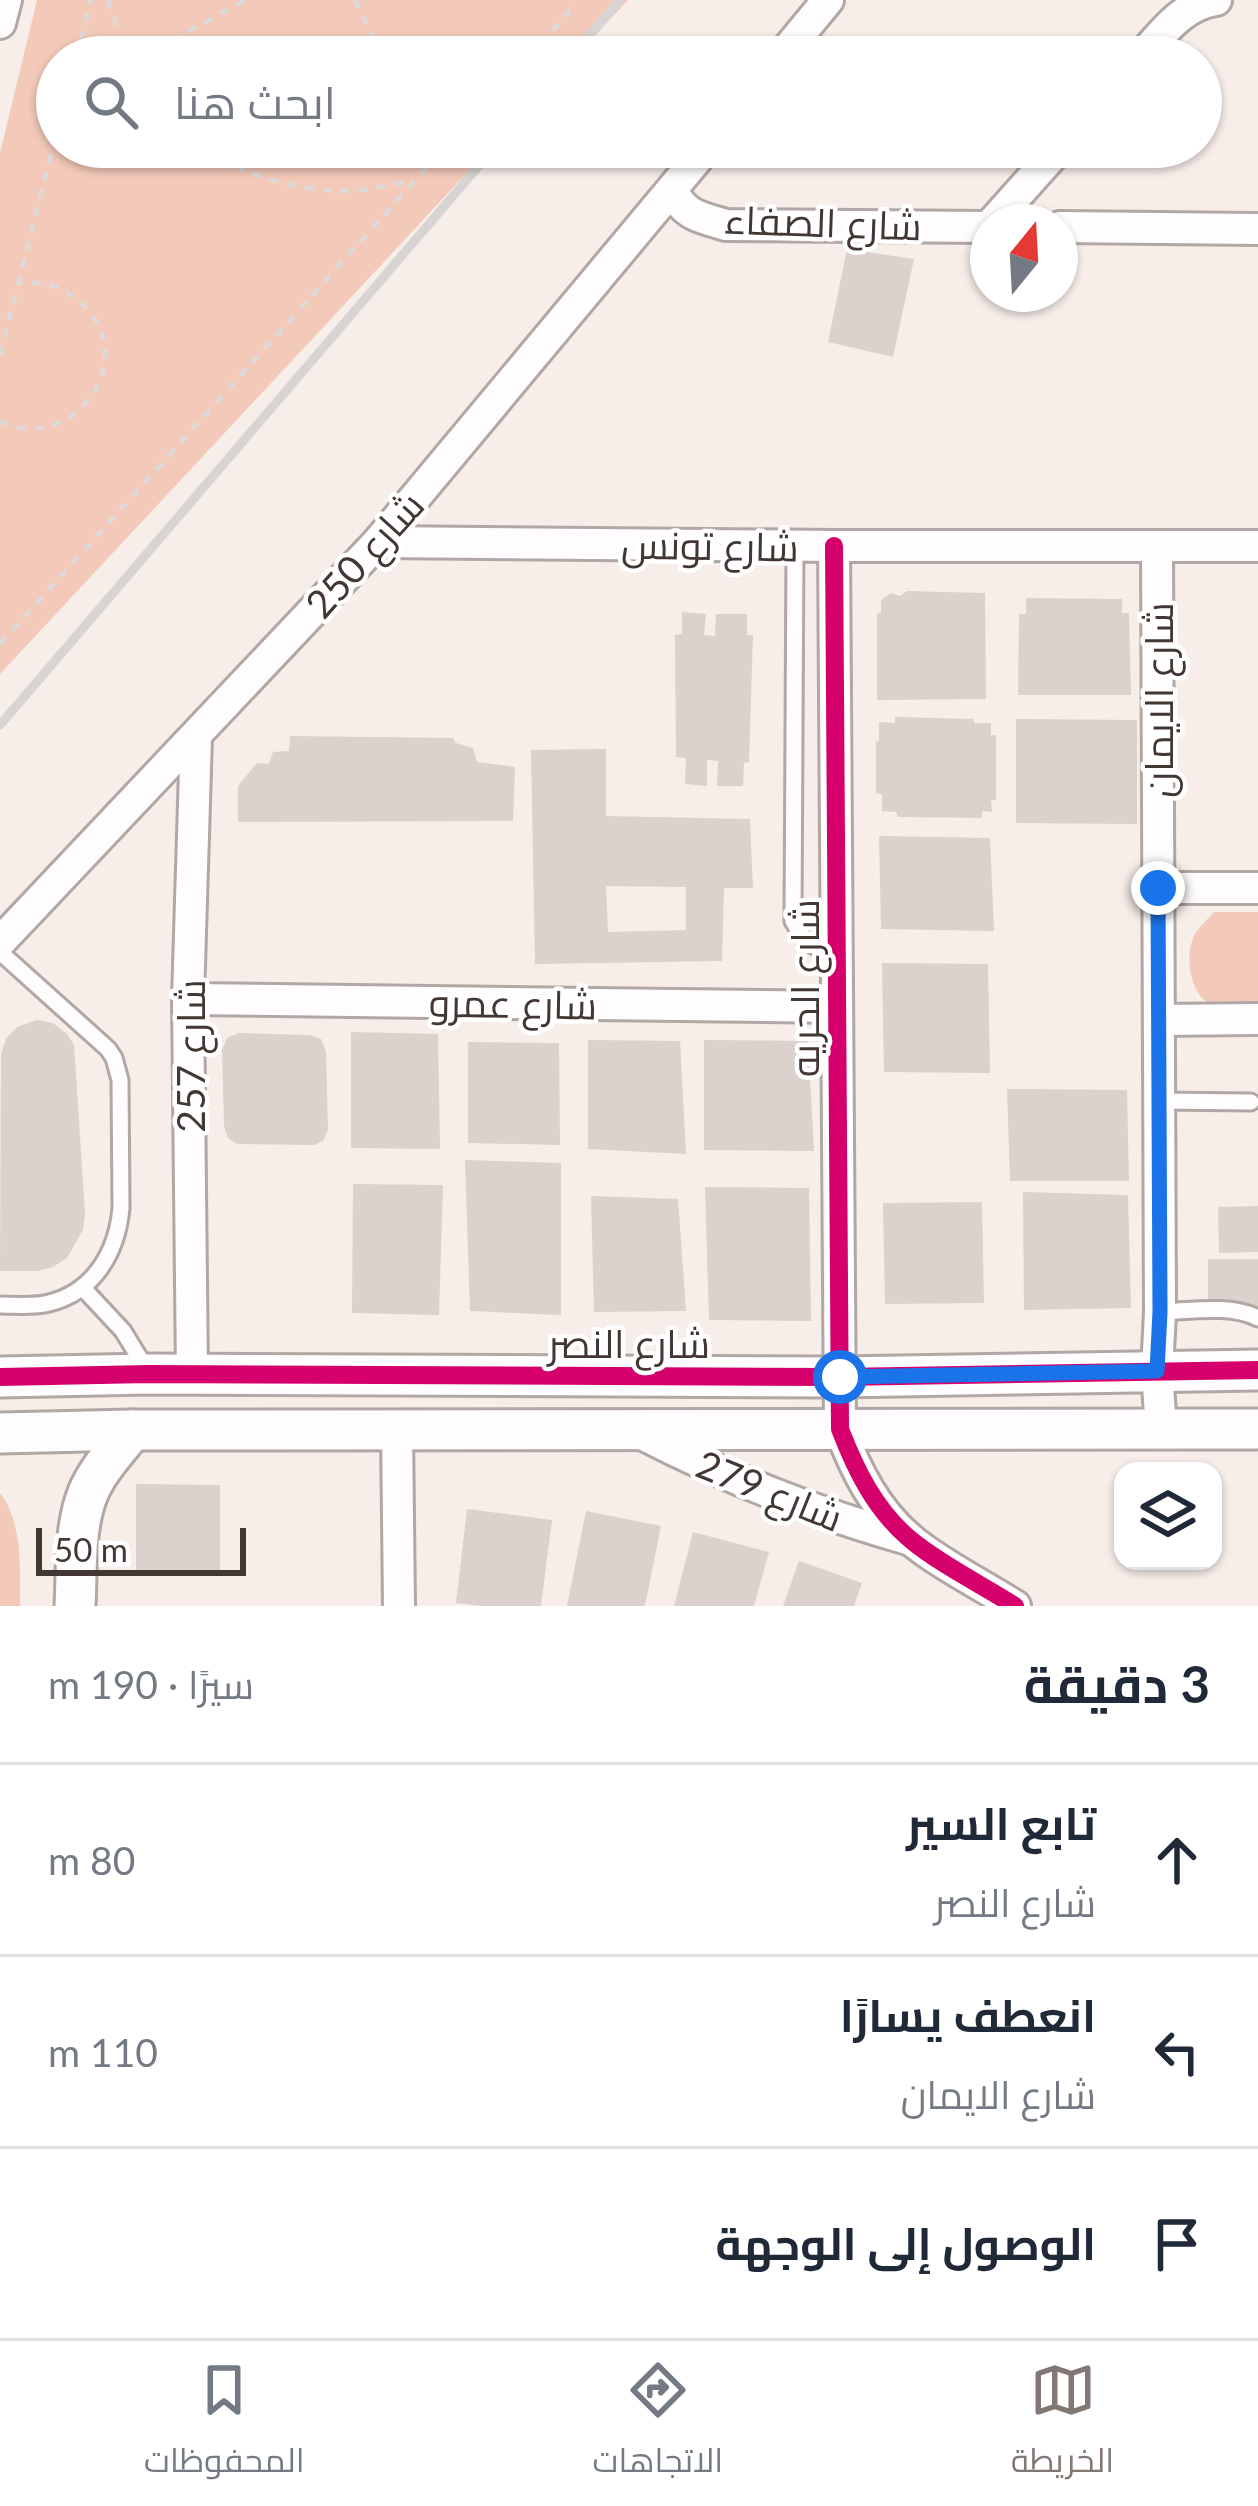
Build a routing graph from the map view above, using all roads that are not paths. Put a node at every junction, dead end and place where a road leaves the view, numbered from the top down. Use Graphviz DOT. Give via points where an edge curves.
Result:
graph roads {
  1 [pos="6,0"];
  2 [pos="827,0"];
  3 [pos="1216,0"];
  4 [pos="0,23"];
  5 [pos="798,36"];
  6 [pos="1160,36"];
  7 [pos="690,168"];
  8 [pos="1041,168"];
  9 [pos="672,190"];
  10 [pos="1008,204"];
  11 [pos="970,224"];
  12 [pos="1078,227"];
  13 [pos="1258,229"];
  14 [pos="378,542"];
  15 [pos="795,546"];
  16 [pos="834,546"];
  17 [pos="1157,546"];
  18 [pos="1258,546"];
  19 [pos="196,737"];
  20 [pos="1158,888"];
  21 [pos="1258,888"];
  22 [pos="0,942"];
  23 [pos="0,952"];
  24 [pos="837,961"];
  25 [pos="188,999"];
  26 [pos="837,1007"];
  27 [pos="1258,1019"];
  28 [pos="1159,1020"];
  29 [pos="1159,1101"];
  30 [pos="1251,1102"];
  31 [pos="82,1288"];
  32 [pos="0,1305"];
  33 [pos="1160,1312"];
  34 [pos="1258,1318"];
  35 [pos="1258,1370"];
  36 [pos="1157,1371"];
  37 [pos="149,1375"];
  38 [pos="192,1375"];
  39 [pos="0,1377"];
  40 [pos="840,1377"];
  41 [pos="1161,1429"];
  42 [pos="1258,1429"];
  43 [pos="132,1430"];
  44 [pos="397,1430"];
  45 [pos="632,1430"];
  46 [pos="840,1430"];
  47 [pos="0,1432"];
  48 [pos="911,1540"];
  49 [pos="75,1606"];
  50 [pos="399,1606"];
  51 [pos="1015,1606"];
  1 -- 4 [label="street"];
  2 -- 5 [label="street"];
  3 -- 6 [label="street" via="1179,15"];
  7 -- 9 [label="street, شارع 250"];
  8 -- 10 [label="street"];
  9 -- 11 [label="street, شارع الصفاء" via="680,207 726,224"];
  9 -- 14 [label="street, شارع 250"];
  12 -- 13 [label="street"];
  14 -- 15 [label="street, شارع تونس"];
  14 -- 19 [label="street, شارع 250"];
  15 -- 16 [label="street, شارع تونس"];
  15 -- 24 [label="lane" via="793,921"];
  16 -- 17 [label="street, شارع تونس"];
  16 -- 24 [label="street, شارع الحريه"];
  17 -- 18 [label="street, شارع تونس"];
  17 -- 20 [label="street, شارع الايمان"];
  19 -- 22 [label="street, شارع 250"];
  19 -- 25 [label="street, شارع 257"];
  20 -- 21 [label="street"];
  20 -- 28 [label="street, شارع الايمان"];
  23 -- 31 [label="lane" via="108,1049 118,1068 119,1223 110,1252"];
  24 -- 26 [label="street, شارع الحريه"];
  25 -- 26 [label="street, شارع عمرو"];
  25 -- 38 [label="street, شارع 257"];
  26 -- 40 [label="street, شارع الحريه"];
  27 -- 28 [label="street"];
  28 -- 29 [label="street, شارع الايمان"];
  29 -- 30 [label="lane"];
  29 -- 33 [label="street, شارع الايمان"];
  31 -- 32 [label="lane" via="44,1305"];
  31 -- 37 [label="lane" via="123,1331"];
  33 -- 34 [label="lane" via="1230,1310"];
  33 -- 36 [label="street, شارع الايمان"];
  35 -- 36 [label="street, شارع النصر"];
  36 -- 40 [label="street, شارع النصر"];
  36 -- 41 [label="street, شارع الايمان"];
  37 -- 38 [label="street, شارع النصر"];
  37 -- 39 [label="street, شارع النصر"];
  38 -- 40 [label="street, شارع النصر"];
  40 -- 46 [label="street, شارع الحريه"];
  41 -- 42 [label="street"];
  41 -- 46 [label="street"];
  43 -- 44 [label="street"];
  43 -- 47 [label="street"];
  43 -- 49 [label="street" via="88,1493"];
  44 -- 45 [label="street"];
  44 -- 50 [label="street"];
  45 -- 46 [label="street"];
  45 -- 48 [label="street, شارع 279" via="768,1494"];
  46 -- 48 [label="street, شارع 279" via="868,1490"];
  48 -- 51 [label="street, شارع 279"];
}
